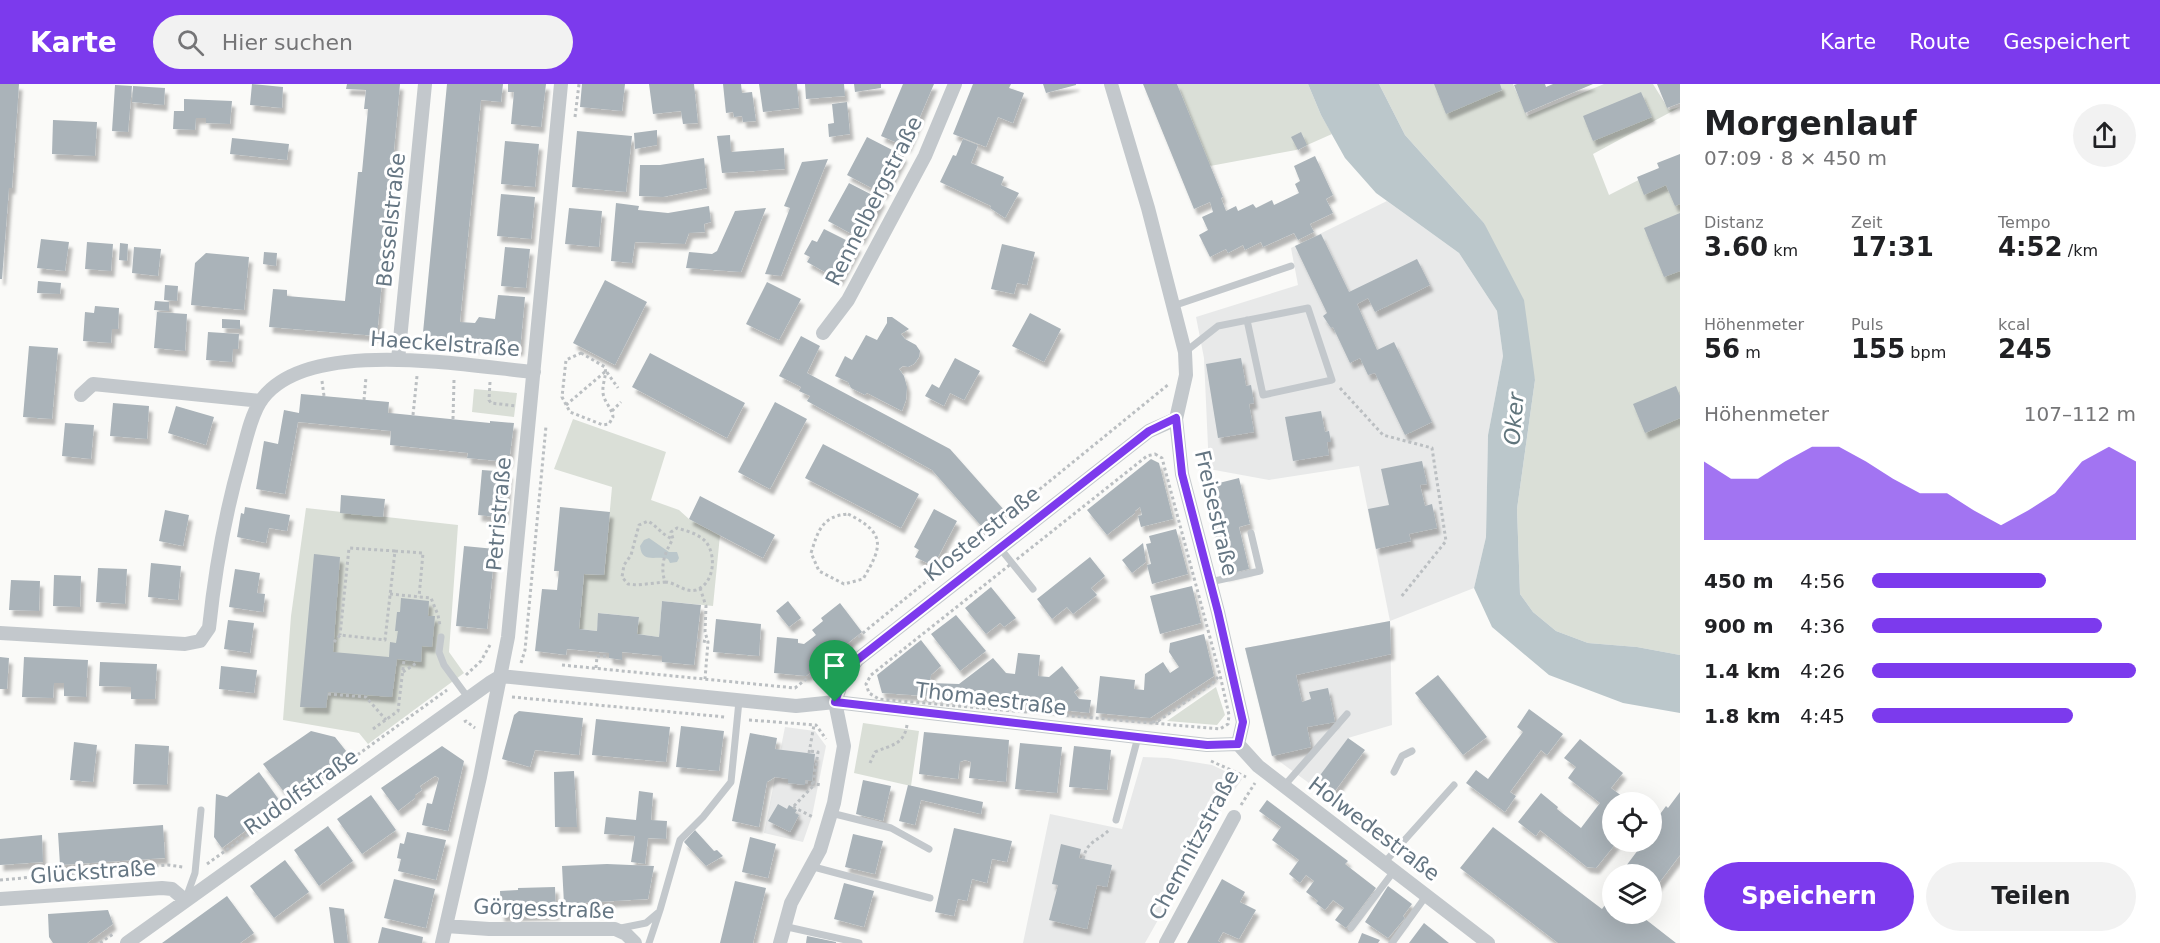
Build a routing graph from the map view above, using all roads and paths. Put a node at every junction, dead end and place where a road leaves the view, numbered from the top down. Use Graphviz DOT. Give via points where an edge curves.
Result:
graph roads {
  1 [pos="425,84"];
  2 [pos="561,84"];
  3 [pos="955,84"];
  4 [pos="1111,84"];
  5 [pos="1291,266"];
  6 [pos="1173,306"];
  7 [pos="1247,320"];
  8 [pos="823,333"];
  9 [pos="1185,352"];
  10 [pos="398,360"];
  11 [pos="606,371"];
  12 [pos="367,372"];
  13 [pos="534,372"];
  14 [pos="418,374"];
  15 [pos="329,377"];
  16 [pos="454,378"];
  17 [pos="322,379"];
  18 [pos="1332,380"];
  19 [pos="316,381"];
  20 [pos="490,381"];
  21 [pos="1169,384"];
  22 [pos="618,388"];
  23 [pos="81,395"];
  24 [pos="324,396"];
  25 [pos="364,400"];
  26 [pos="261,401"];
  27 [pos="621,402"];
  28 [pos="566,405"];
  29 [pos="518,407"];
  30 [pos="612,411"];
  31 [pos="414,415"];
  32 [pos="1176,418"];
  33 [pos="453,419"];
  34 [pos="1155,454"];
  35 [pos="835,515"];
  36 [pos="1251,533"];
  37 [pos="673,539"];
  38 [pos="999,547"];
  39 [pos="395,551"];
  40 [pos="665,582"];
  41 [pos="1210,582"];
  42 [pos="700,588"];
  43 [pos="1033,589"];
  44 [pos="390,594"];
  45 [pos="419,597"];
  46 [pos="1401,597"];
  47 [pos="0,633"];
  48 [pos="340,635"];
  49 [pos="494,635"];
  50 [pos="441,637"];
  51 [pos="697,640"];
  52 [pos="334,642"];
  53 [pos="708,642"];
  54 [pos="609,656"];
  55 [pos="404,660"];
  56 [pos="521,661"];
  57 [pos="418,662"];
  58 [pos="532,662"];
  59 [pos="553,664"];
  60 [pos="596,668"];
  61 [pos="403,672"];
  62 [pos="1220,675"];
  63 [pos="501,676"];
  64 [pos="705,679"];
  65 [pos="457,683"];
  66 [pos="328,694"];
  67 [pos="469,699"];
  68 [pos="739,702"];
  69 [pos="835,702"];
  70 [pos="1347,714"];
  71 [pos="386,720"];
  72 [pos="907,724"];
  73 [pos="814,725"];
  74 [pos="373,729"];
  75 [pos="1138,737"];
  76 [pos="1238,744"];
  77 [pos="1412,751"];
  78 [pos="870,763"];
  79 [pos="1258,766"];
  80 [pos="1394,772"];
  81 [pos="805,782"];
  82 [pos="813,783"];
  83 [pos="821,785"];
  84 [pos="1454,785"];
  85 [pos="1284,786"];
  86 [pos="201,810"];
  87 [pos="831,813"];
  88 [pos="1234,817"];
  89 [pos="815,818"];
  90 [pos="1114,824"];
  91 [pos="929,849"];
  92 [pos="1083,859"];
  93 [pos="810,866"];
  94 [pos="1389,867"];
  95 [pos="195,873"];
  96 [pos="0,880"];
  97 [pos="1426,896"];
  98 [pos="930,898"];
  99 [pos="0,900"];
  100 [pos="185,900"];
  101 [pos="660,910"];
  102 [pos="446,926"];
  103 [pos="783,926"];
  104 [pos="615,928"];
  105 [pos="1351,928"];
  106 [pos="127,943"];
  107 [pos="442,943"];
  108 [pos="635,943"];
  109 [pos="649,943"];
  110 [pos="780,943"];
  111 [pos="859,943"];
  112 [pos="1166,943"];
  113 [pos="1392,943"];
  114 [pos="1488,943"];
  1 -- 10 [label="street, Besselstraße"];
  2 -- 13 [label="street, Petristraße"];
  3 -- 8 [label="street, Rennelbergstraße" via="924,156 849,300"];
  4 -- 6 [label="street, Freisestraße"];
  5 -- 6 [label="lane"];
  6 -- 9 [label="street, Freisestraße"];
  7 -- 9 [label="lane" via="1218,326"];
  7 -- 18 [label="lane" via="1308,308"];
  7 -- 18 [label="lane" via="1263,395"];
  9 -- 32 [label="street, Freisestraße" via="1186,375"];
  10 -- 13 [label="street, Haeckelstraße"];
  10 -- 26 [label="street, Haeckelstraße" via="332,362 288,378"];
  11 -- 22 [label="path"];
  11 -- 28 [label="path"];
  11 -- 28 [label="path" via="581,353 566,360 562,397"];
  11 -- 30 [label="path" via="604,397"];
  12 -- 25 [label="path"];
  13 -- 63 [label="street, Petristraße"];
  14 -- 31 [label="path"];
  15 -- 17 [label="path"];
  16 -- 33 [label="path"];
  17 -- 19 [label="path"];
  17 -- 24 [label="path"];
  18 -- 46 [label="path" via="1383,435 1432,448 1446,540"];
  20 -- 29 [label="path" via="491,403"];
  21 -- 64 [label="path" via="795,688"];
  23 -- 26 [label="street" via="93,384"];
  26 -- 47 [label="street" via="231,493 209,628 200,641 186,644"];
  27 -- 30 [label="path"];
  28 -- 30 [label="path" via="570,412 603,425 609,424"];
  32 -- 38 [label="street, Klosterstraße" via="1149,431"];
  32 -- 41 [label="street, Freisestraße" via="1182,474"];
  34 -- 62 [label="path" via="1162,458"];
  35 -- 35 [label="path" via="819,528 811,553 819,571 844,584 863,579 877,555 878,543 867,523 848,514"];
  36 -- 41 [label="lane" via="1260,571"];
  37 -- 40 [label="path" via="661,571"];
  37 -- 40 [label="path" via="662,535 648,521 639,525 622,577 628,584"];
  37 -- 42 [label="path" via="671,532 677,528 692,532 705,540 712,552 708,580"];
  38 -- 43 [label="lane"];
  38 -- 69 [label="street, Klosterstraße" via="857,660 843,679"];
  39 -- 44 [label="path"];
  39 -- 45 [label="path" via="423,553"];
  39 -- 48 [label="path" via="349,548"];
  40 -- 42 [label="path" via="685,590"];
  41 -- 76 [label="street, Freisestraße" via="1243,722"];
  42 -- 53 [label="path" via="706,606"];
  44 -- 45 [label="path"];
  44 -- 48 [label="path" via="385,640"];
  45 -- 50 [label="path" via="431,598"];
  48 -- 52 [label="path"];
  49 -- 65 [label="path" via="481,661"];
  50 -- 65 [label="lane" via="439,652"];
  51 -- 53 [label="path"];
  53 -- 64 [label="path"];
  54 -- 60 [label="path" via="597,656"];
  55 -- 61 [label="path"];
  56 -- 58 [label="path"];
  57 -- 61 [label="path"];
  59 -- 60 [label="path"];
  60 -- 64 [label="path"];
  61 -- 71 [label="path" via="399,711"];
  62 -- 62 [label="path" via="1230,716 1228,724 1220,729 1145,723 1158,721"];
  63 -- 67 [label="street, Rudolfstraße"];
  63 -- 68 [label="street, Thomaestraße"];
  63 -- 102 [label="street, Petristraße"];
  65 -- 67 [label="lane"];
  65 -- 95 [label="path"];
  66 -- 71 [label="path" via="366,697"];
  67 -- 100 [label="street, Rudolfstraße"];
  68 -- 69 [label="street, Thomaestraße" via="796,706"];
  68 -- 101 [label="lane" via="731,782 680,840"];
  69 -- 75 [label="street, Thomaestraße"];
  69 -- 87 [label="street" via="844,746"];
  70 -- 85 [label="lane"];
  71 -- 74 [label="path"];
  72 -- 78 [label="path" via="901,741 875,752"];
  73 -- 82 [label="path" via="809,752 818,752"];
  75 -- 76 [label="street, Thomaestraße" via="1207,745"];
  75 -- 90 [label="lane"];
  76 -- 79 [label="street, Holwedestraße"];
  77 -- 80 [label="lane" via="1402,756"];
  79 -- 85 [label="street, Holwedestraße"];
  79 -- 88 [label="path, Chemnitzstraße" via="1252,789"];
  81 -- 82 [label="path"];
  82 -- 83 [label="path"];
  82 -- 89 [label="path" via="793,807"];
  84 -- 94 [label="lane"];
  85 -- 94 [label="street, Holwedestraße"];
  86 -- 95 [label="lane"];
  87 -- 91 [label="lane" via="891,828"];
  87 -- 93 [label="street" via="820,850"];
  88 -- 112 [label="street, Chemnitzstraße"];
  90 -- 92 [label="path" via="1093,840"];
  93 -- 98 [label="lane"];
  93 -- 103 [label="street" via="790,903"];
  94 -- 97 [label="street, Holwedestraße"];
  94 -- 105 [label="lane"];
  95 -- 96 [label="path" via="181,866 168,866"];
  95 -- 100 [label="lane"];
  97 -- 113 [label="lane"];
  97 -- 114 [label="street, Holwedestraße"];
  99 -- 100 [label="street, Glückstraße" via="162,888 172,889"];
  100 -- 106 [label="street, Rudolfstraße"];
  101 -- 104 [label="lane" via="646,923"];
  101 -- 109 [label="lane"];
  102 -- 104 [label="street, Görgesstraße"];
  102 -- 107 [label="street, Petristraße"];
  103 -- 110 [label="street"];
  103 -- 111 [label="lane"];
  104 -- 108 [label="street, Görgesstraße"];
}
